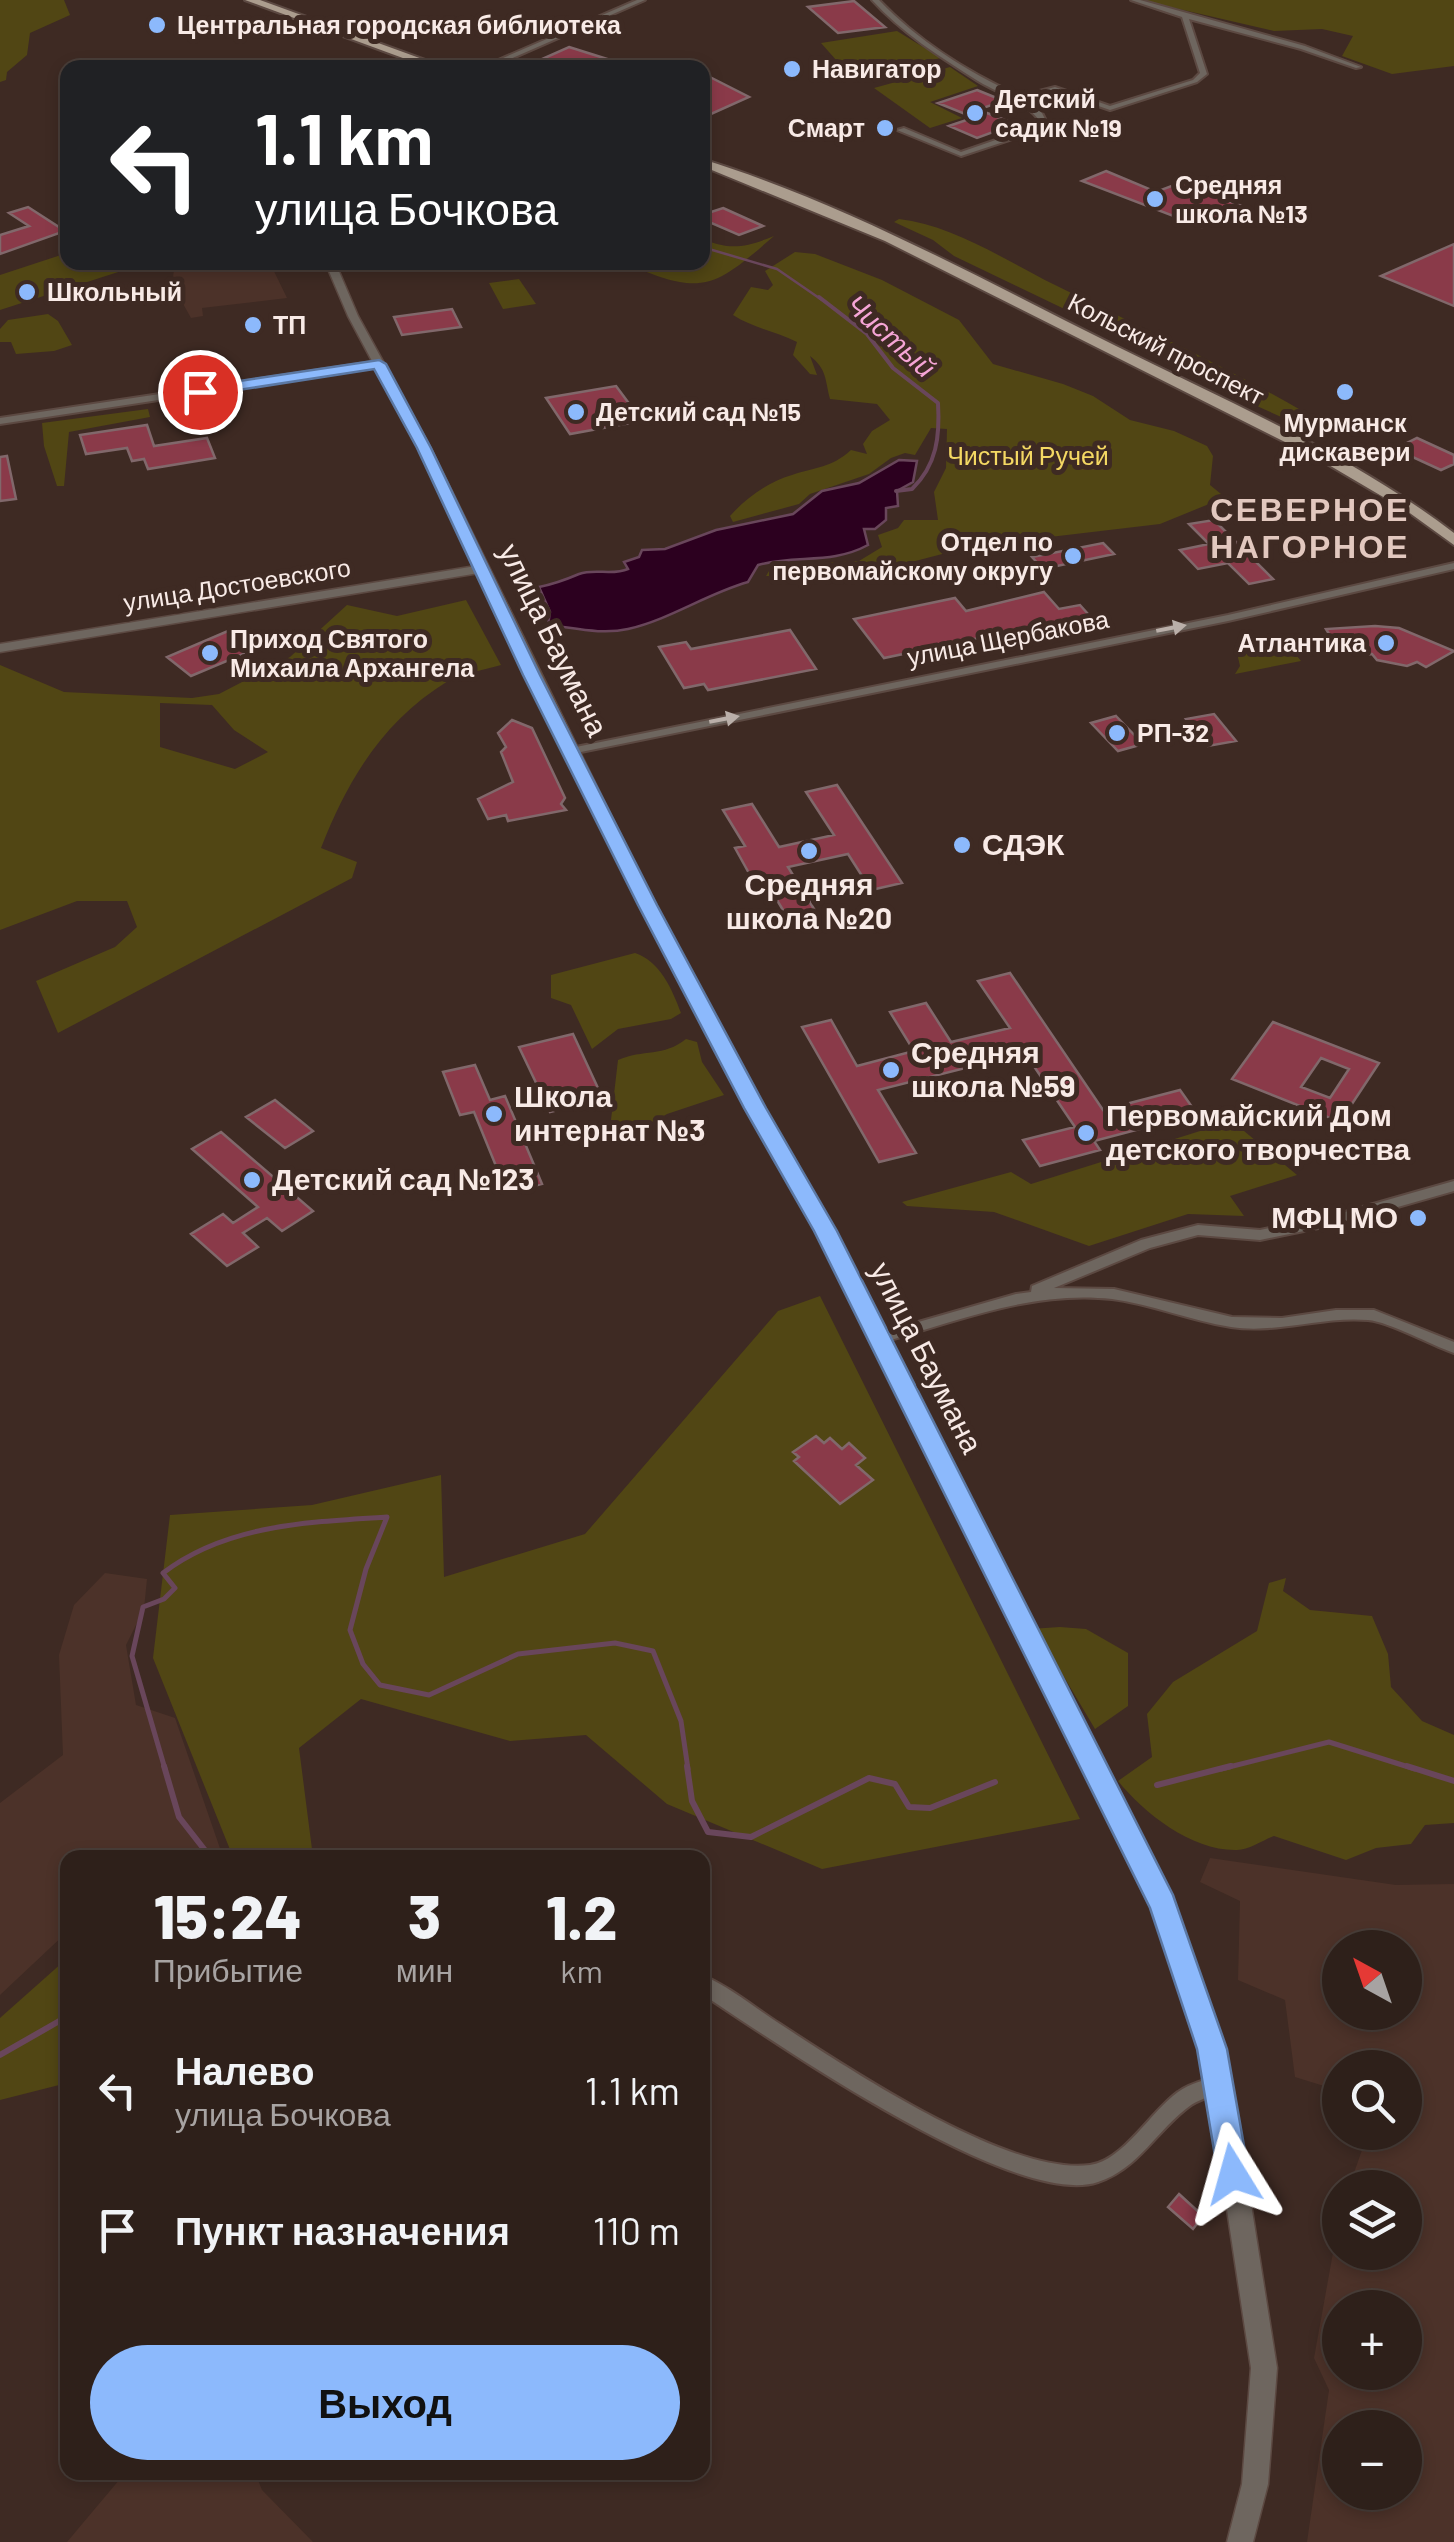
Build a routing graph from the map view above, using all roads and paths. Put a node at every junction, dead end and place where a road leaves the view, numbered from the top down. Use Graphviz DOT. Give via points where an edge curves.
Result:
graph roads {
  1 [pos="642,0"];
  2 [pos="875,0"];
  3 [pos="1134,0"];
  4 [pos="246,3"];
  5 [pos="1185,18"];
  6 [pos="390,60"];
  7 [pos="418,60"];
  8 [pos="502,60"];
  9 [pos="1358,68"];
  10 [pos="1021,98"];
  11 [pos="901,130"];
  12 [pos="710,156"];
  13 [pos="710,165"];
  14 [pos="794,192"];
  15 [pos="334,270"];
  16 [pos="379,364"];
  17 [pos="0,421"];
  18 [pos="1454,540"];
  19 [pos="1454,566"];
  20 [pos="482,569"];
  21 [pos="0,648"];
  22 [pos="570,751"];
  23 [pos="1454,1186"];
  24 [pos="1016,1299"];
  25 [pos="880,1338"];
  26 [pos="1454,1348"];
  27 [pos="710,1988"];
  28 [pos="1220,2084"];
  29 [pos="1240,2542"];
  1 -- 8 [label="street"];
  2 -- 10 [label="street" via="893,20 986,83"];
  3 -- 5 [label="street"];
  4 -- 6 [label="main road"];
  4 -- 7 [label="main road"];
  5 -- 9 [label="street" via="1303,46"];
  5 -- 10 [label="street" via="1204,74 1195,80 1110,108 1055,89"];
  10 -- 11 [label="street" via="1046,125 961,154"];
  12 -- 14 [label="main road, Кольский проспект"];
  13 -- 14 [label="main road, Кольский проспект"];
  14 -- 18 [label="main road, Кольский проспект" via="1322,455"];
  15 -- 16 [label="street, улица Баумана"];
  16 -- 17 [label="street"];
  16 -- 20 [label="street, улица Баумана"];
  22 -- 19 [label="street, улица Щербакова, one-way" via="1278,608"];
  20 -- 21 [label="street, улица Достоевского"];
  20 -- 22 [label="street, улица Баумана"];
  22 -- 25 [label="street, улица Баумана"];
  23 -- 24 [label="street" via="1260,1235 1198,1230 1146,1244"];
  24 -- 25 [label="street"];
  24 -- 26 [label="street" via="1114,1294 1232,1322 1374,1314"];
  25 -- 28 [label="street, улица Баумана" via="1163,1905"];
  27 -- 28 [label="street" via="873,2095 1012,2163 1058,2178 1095,2174 1127,2154 1189,2095"];
  28 -- 29 [label="street, улица Баумана" via="1264,2368 1255,2484"];
}
